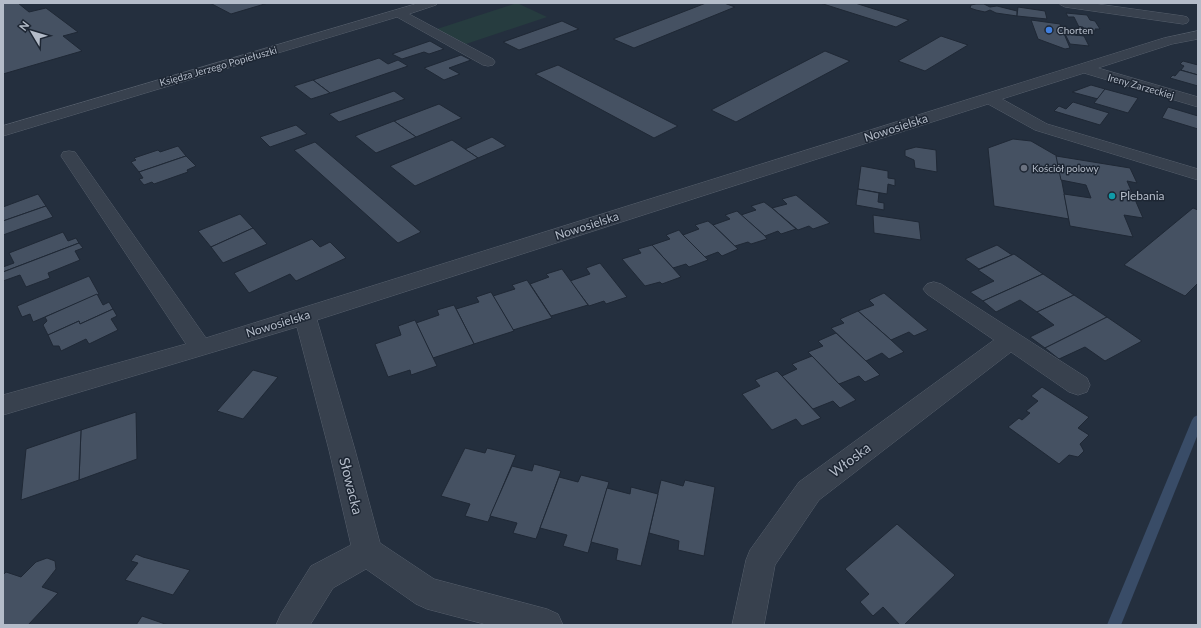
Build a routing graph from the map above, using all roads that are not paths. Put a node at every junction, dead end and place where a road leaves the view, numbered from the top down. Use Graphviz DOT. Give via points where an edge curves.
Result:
graph roads {
  1 [pos="432,3"];
  2 [pos="1065,3"];
  3 [pos="1153,7"];
  4 [pos="1102,8"];
  5 [pos="398,13"];
  6 [pos="1191,22"];
  7 [pos="488,62"];
  8 [pos="1084,68"];
  9 [pos="989,98"];
  10 [pos="1198,102"];
  11 [pos="3,131"];
  12 [pos="69,156"];
  13 [pos="1198,175"];
  14 [pos="934,289"];
  15 [pos="305,316"];
  16 [pos="1011,339"];
  17 [pos="201,348"];
  18 [pos="1078,385"];
  19 [pos="3,405"];
  20 [pos="367,552"];
  21 [pos="292,625"];
  22 [pos="546,625"];
  23 [pos="748,625"];
  1 -- 5 [label="street, Księdza Jerzego Popiełuszki"];
  2 -- 4 [label="street"];
  3 -- 4 [label="street"];
  3 -- 6 [label="street"];
  4 -- 6 [label="street"];
  5 -- 7 [label="street"];
  5 -- 11 [label="street, Księdza Jerzego Popiełuszki"];
  6 -- 8 [label="street, Nowosielska" via="1169,41"];
  8 -- 9 [label="street, Nowosielska"];
  8 -- 10 [label="street, Ireny Zarzeckiej"];
  9 -- 13 [label="street" via="1041,127"];
  9 -- 15 [label="street, Nowosielska"];
  12 -- 17 [label="street"];
  14 -- 16 [label="street"];
  15 -- 17 [label="street, Nowosielska"];
  15 -- 20 [label="street, Słowacka"];
  16 -- 18 [label="street"];
  16 -- 23 [label="street, Włoska" via="809,491 761,560"];
  17 -- 19 [label="street, Nowosielska"];
  20 -- 21 [label="street" via="322,577"];
  20 -- 22 [label="street" via="427,593"];
}
